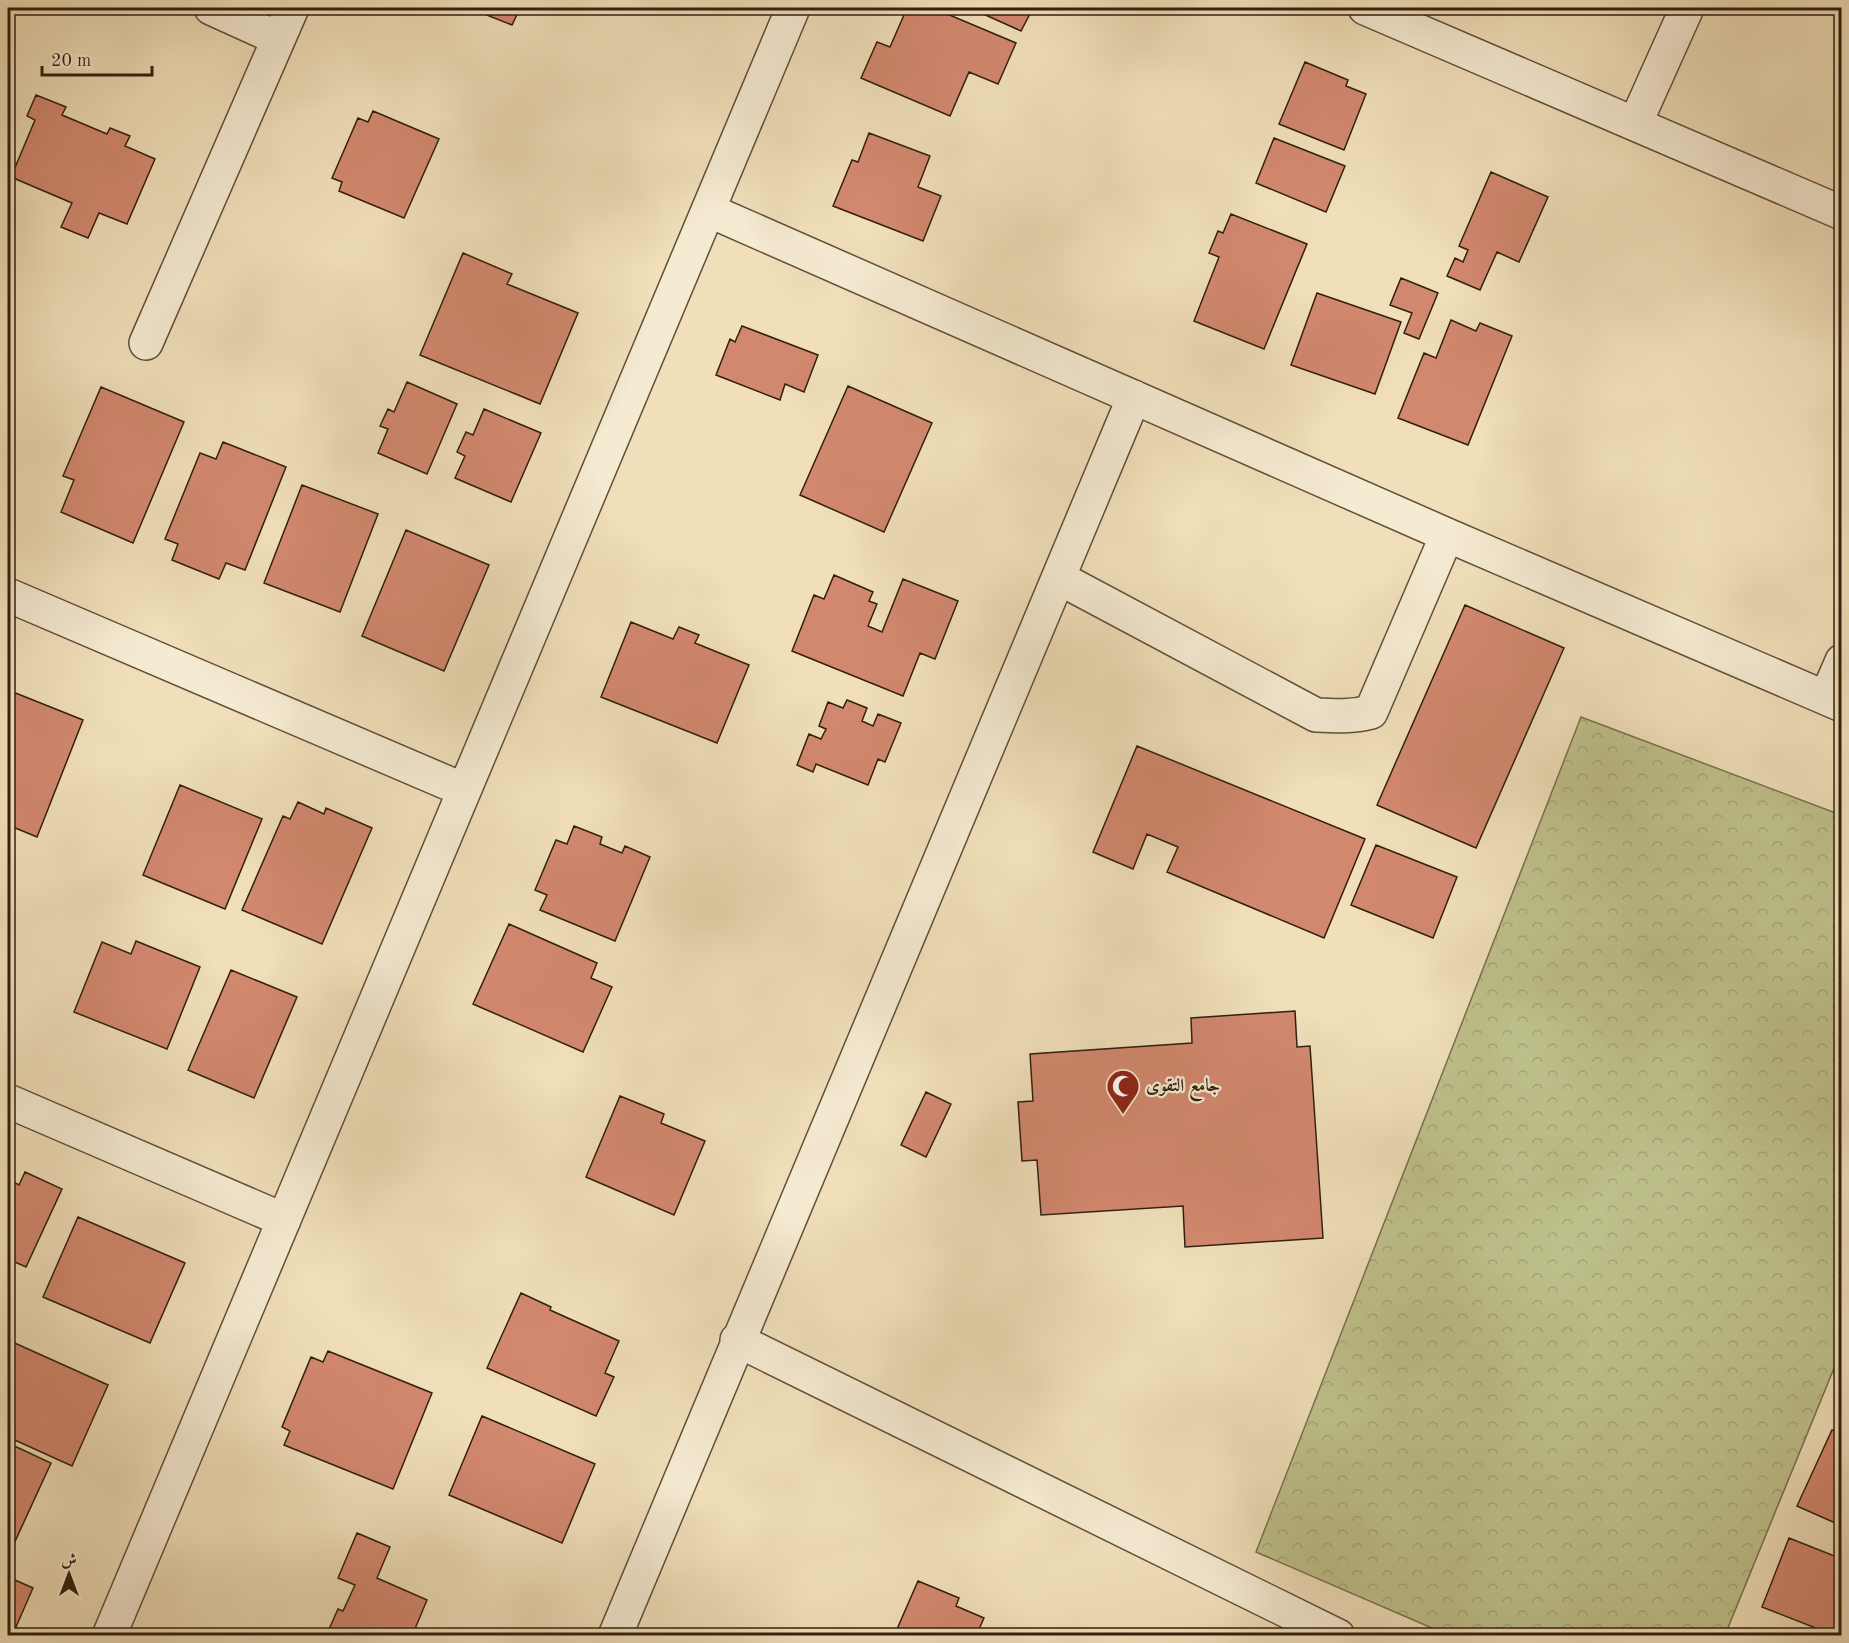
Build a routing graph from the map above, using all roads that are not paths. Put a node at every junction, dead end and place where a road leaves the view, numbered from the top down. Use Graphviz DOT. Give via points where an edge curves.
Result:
graph roads {
  1 [pos="211,8"];
  2 [pos="292,8"];
  3 [pos="793,8"];
  4 [pos="1365,8"];
  5 [pos="1687,8"];
  6 [pos="277,39"];
  7 [pos="1635,124"];
  8 [pos="708,210"];
  9 [pos="1842,213"];
  10 [pos="146,343"];
  11 [pos="1134,397"];
  12 [pos="1447,535"];
  13 [pos="1059,578"];
  14 [pos="8,595"];
  15 [pos="1842,661"];
  16 [pos="1834,702"];
  17 [pos="464,790"];
  18 [pos="8,1101"];
  19 [pos="284,1220"];
  20 [pos="737,1340"];
  21 [pos="109,1635"];
  22 [pos="615,1635"];
  23 [pos="1338,1635"];
  1 -- 6 [label="street"];
  2 -- 6 [label="street"];
  3 -- 8 [label="street"];
  4 -- 7 [label="street"];
  5 -- 7 [label="street"];
  6 -- 10 [label="street"];
  7 -- 9 [label="street"];
  8 -- 11 [label="street"];
  8 -- 17 [label="street"];
  11 -- 12 [label="street"];
  11 -- 13 [label="street"];
  12 -- 13 [label="street" via="1371,712 1342,717 1316,715"];
  12 -- 16 [label="street"];
  13 -- 20 [label="street"];
  14 -- 17 [label="street"];
  15 -- 16 [label="street"];
  17 -- 19 [label="street"];
  18 -- 19 [label="street"];
  19 -- 21 [label="street"];
  20 -- 22 [label="street"];
  20 -- 23 [label="street"];
}
